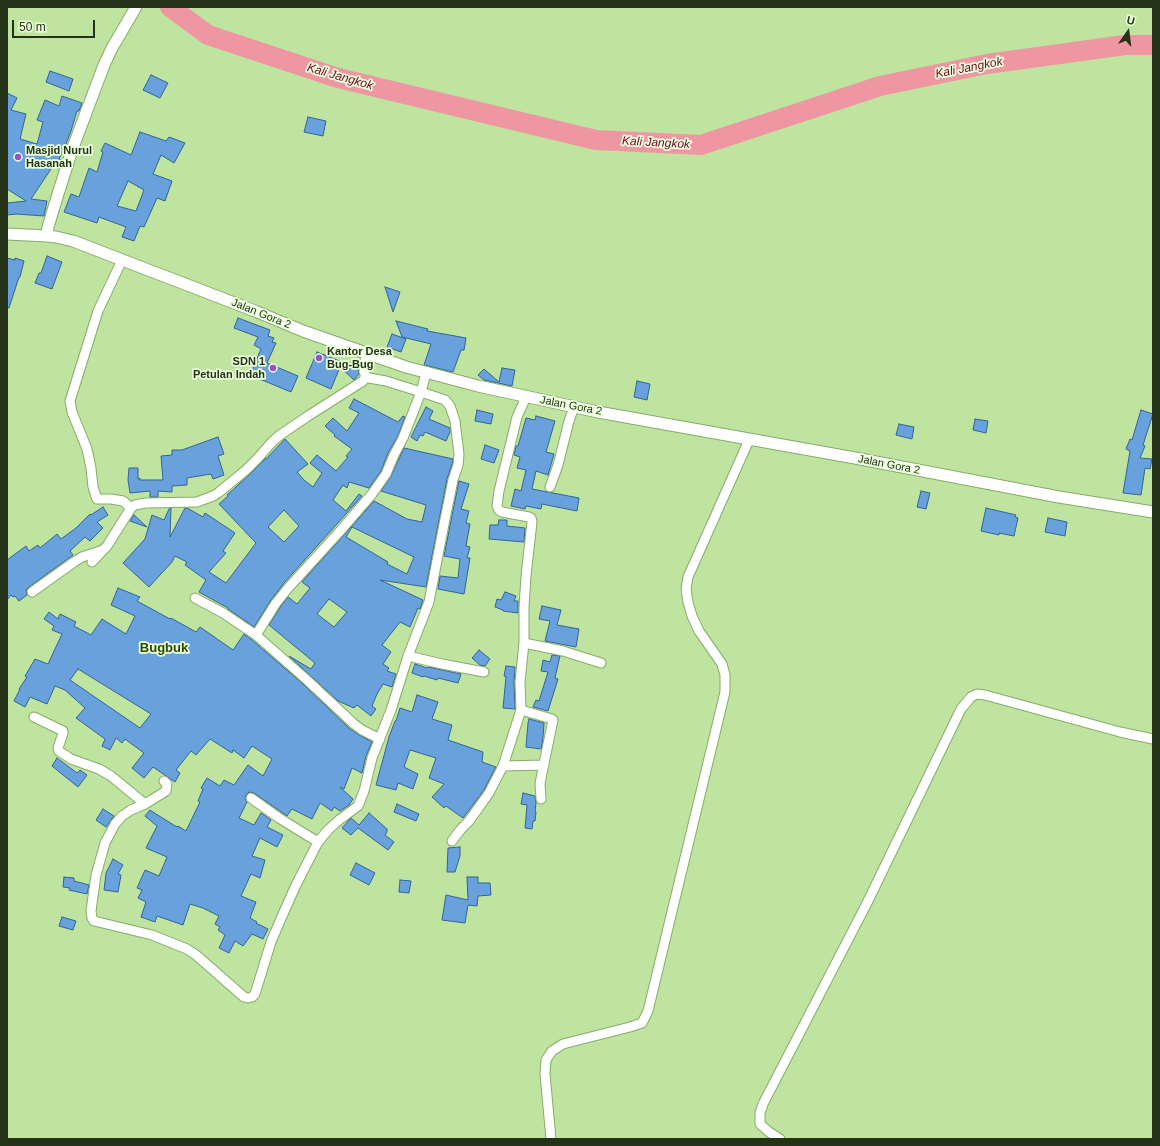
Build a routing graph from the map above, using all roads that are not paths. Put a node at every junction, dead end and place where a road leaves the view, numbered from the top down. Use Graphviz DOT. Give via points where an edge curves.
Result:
graph roads {
  1 [pos="136,7"];
  2 [pos="7,234"];
  3 [pos="47,236"];
  4 [pos="122,260"];
  5 [pos="366,353"];
  6 [pos="426,372"];
  7 [pos="366,376"];
  8 [pos="422,392"];
  9 [pos="526,397"];
  10 [pos="574,407"];
  11 [pos="749,440"];
  12 [pos="550,486"];
  13 [pos="131,508"];
  14 [pos="1153,512"];
  15 [pos="103,550"];
  16 [pos="92,562"];
  17 [pos="32,592"];
  18 [pos="195,598"];
  19 [pos="256,635"];
  20 [pos="524,643"];
  21 [pos="408,656"];
  22 [pos="601,663"];
  23 [pos="484,672"];
  24 [pos="521,710"];
  25 [pos="34,717"];
  26 [pos="380,739"];
  27 [pos="1153,739"];
  28 [pos="544,765"];
  29 [pos="503,766"];
  30 [pos="164,781"];
  31 [pos="250,798"];
  32 [pos="541,799"];
  33 [pos="145,804"];
  34 [pos="452,841"];
  35 [pos="318,842"];
  36 [pos="550,1139"];
  37 [pos="780,1139"];
  1 -- 3 [label="street" via="104,64 72,150"];
  2 -- 3 [label="street, Jalan Gora 2"];
  3 -- 4 [label="street, Jalan Gora 2" via="73,241"];
  4 -- 5 [label="street, Jalan Gora 2"];
  4 -- 13 [label="street" via="98,311 70,401 87,449 97,499 123,500"];
  5 -- 6 [label="street, Jalan Gora 2"];
  5 -- 7 [label="street"];
  6 -- 8 [label="street"];
  6 -- 9 [label="street, Jalan Gora 2"];
  7 -- 8 [label="street"];
  7 -- 13 [label="street" via="363,381 280,435 218,494 197,502 146,503"];
  8 -- 19 [label="street" via="386,474 372,494 276,603"];
  8 -- 21 [label="street" via="445,400 450,406 455,421 459,454 429,602"];
  9 -- 10 [label="street, Jalan Gora 2"];
  9 -- 20 [label="street" via="517,417 496,506 502,512 529,516 532,522 526,576"];
  10 -- 11 [label="street, Jalan Gora 2"];
  10 -- 12 [label="street"];
  11 -- 14 [label="street, Jalan Gora 2"];
  11 -- 36 [label="street" via="688,577 686,589 694,621 722,664 725,692 648,1011 642,1023 563,1044 552,1051 546,1060 545,1074"];
  13 -- 15 [label="street"];
  15 -- 16 [label="street"];
  15 -- 17 [label="street" via="82,557"];
  18 -- 19 [label="street"];
  19 -- 26 [label="street" via="354,724"];
  20 -- 22 [label="street" via="563,650"];
  20 -- 24 [label="street" via="520,682"];
  21 -- 23 [label="street"];
  21 -- 26 [label="street"];
  24 -- 28 [label="street" via="553,719"];
  24 -- 29 [label="street"];
  25 -- 33 [label="street" via="63,731 59,751 111,776"];
  26 -- 35 [label="street" via="358,806 339,820"];
  27 -- 37 [label="street" via="984,695 977,694 970,698 961,709 867,902 763,1104 760,1124"];
  28 -- 29 [label="street"];
  28 -- 32 [label="street" via="540,784"];
  29 -- 34 [label="street" via="477,810"];
  30 -- 33 [label="street" via="167,784 166,791"];
  31 -- 35 [label="street"];
  33 -- 35 [label="street" via="122,816 105,843 96,875 92,918 95,922 152,935 187,949 248,998 254,994 271,942"];
}
